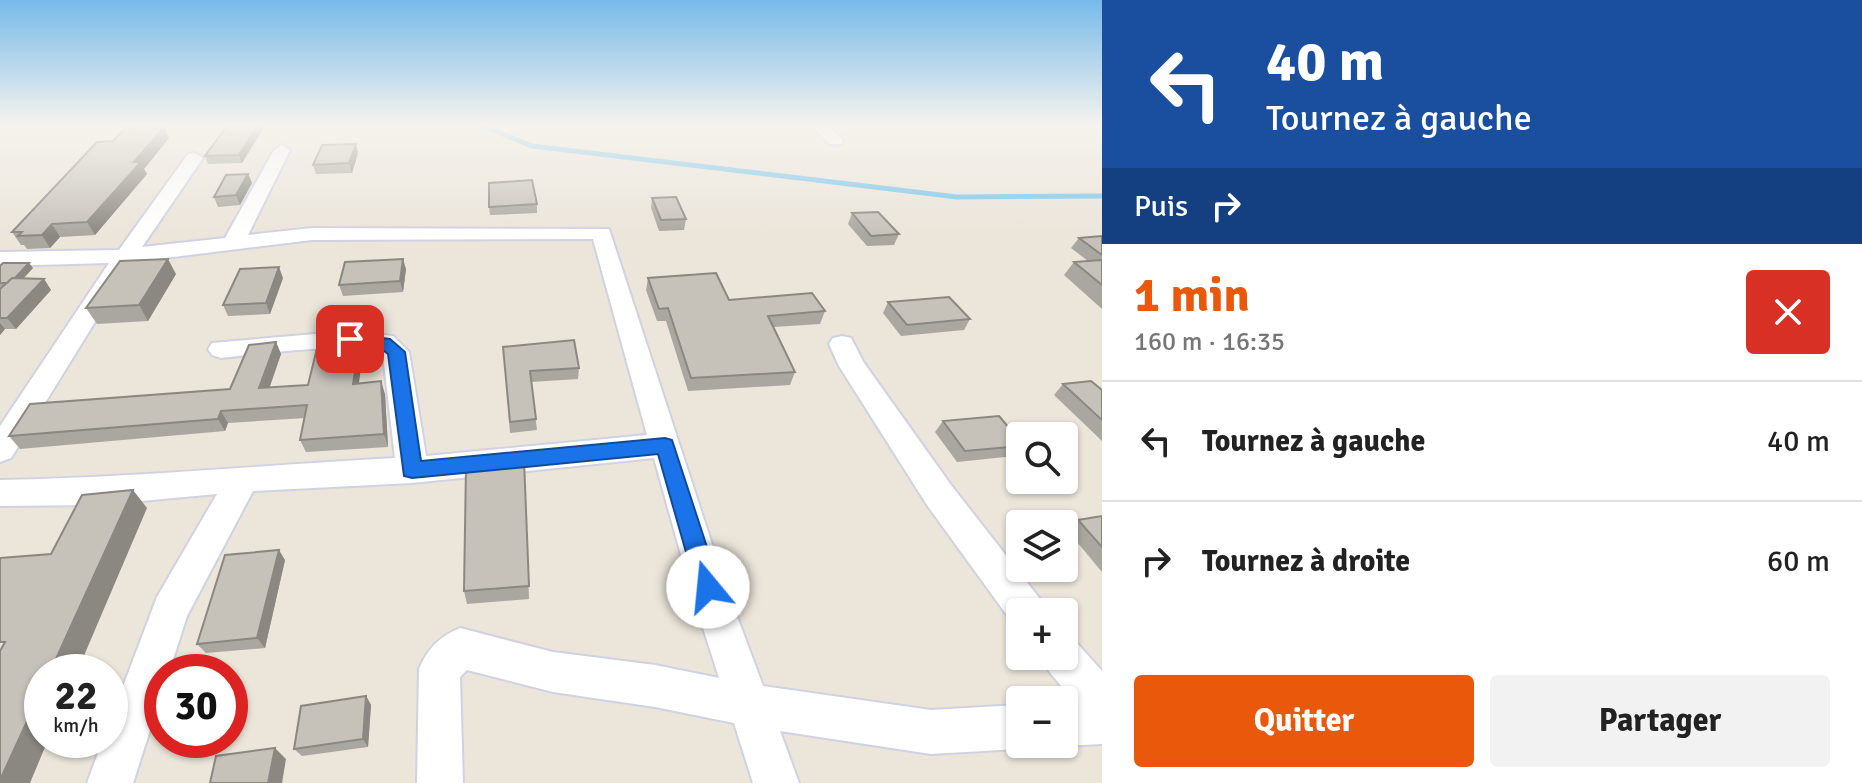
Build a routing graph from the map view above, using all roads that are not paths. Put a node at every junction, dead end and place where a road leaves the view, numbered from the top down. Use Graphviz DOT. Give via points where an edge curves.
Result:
graph roads {
  1 [pos="191,163"];
  2 [pos="275,163"];
  3 [pos="233,243"];
  4 [pos="124,256"];
  5 [pos="0,259"];
  6 [pos="842,344"];
  7 [pos="221,349"];
  8 [pos="665,445"];
  9 [pos="0,450"];
  10 [pos="412,470"];
  11 [pos="243,479"];
  12 [pos="0,493"];
  13 [pos="1016,598"];
  14 [pos="1074,670"];
  15 [pos="1102,703"];
  16 [pos="749,705"];
  17 [pos="1102,722"];
  18 [pos="1078,723"];
  19 [pos="1006,728"];
  20 [pos="110,783"];
  21 [pos="440,783"];
  22 [pos="776,783"];
  1 -- 4 [label="street"];
  2 -- 3 [label="street"];
  3 -- 4 [label="street"];
  3 -- 8 [label="street" via="312,234 602,233"];
  4 -- 5 [label="street"];
  4 -- 9 [label="street"];
  6 -- 13 [label="street" via="939,495"];
  7 -- 10 [label="street" via="350,339 384,342 396,352"];
  8 -- 10 [label="street"];
  8 -- 16 [label="street"];
  10 -- 11 [label="street"];
  11 -- 12 [label="street" via="98,492"];
  11 -- 20 [label="street" via="170,610"];
  14 -- 15 [label="street"];
  16 -- 19 [label="street" via="931,732"];
  16 -- 21 [label="street" via="553,672 460,648 439,669"];
  16 -- 22 [label="street"];
  17 -- 18 [label="street"];
}
